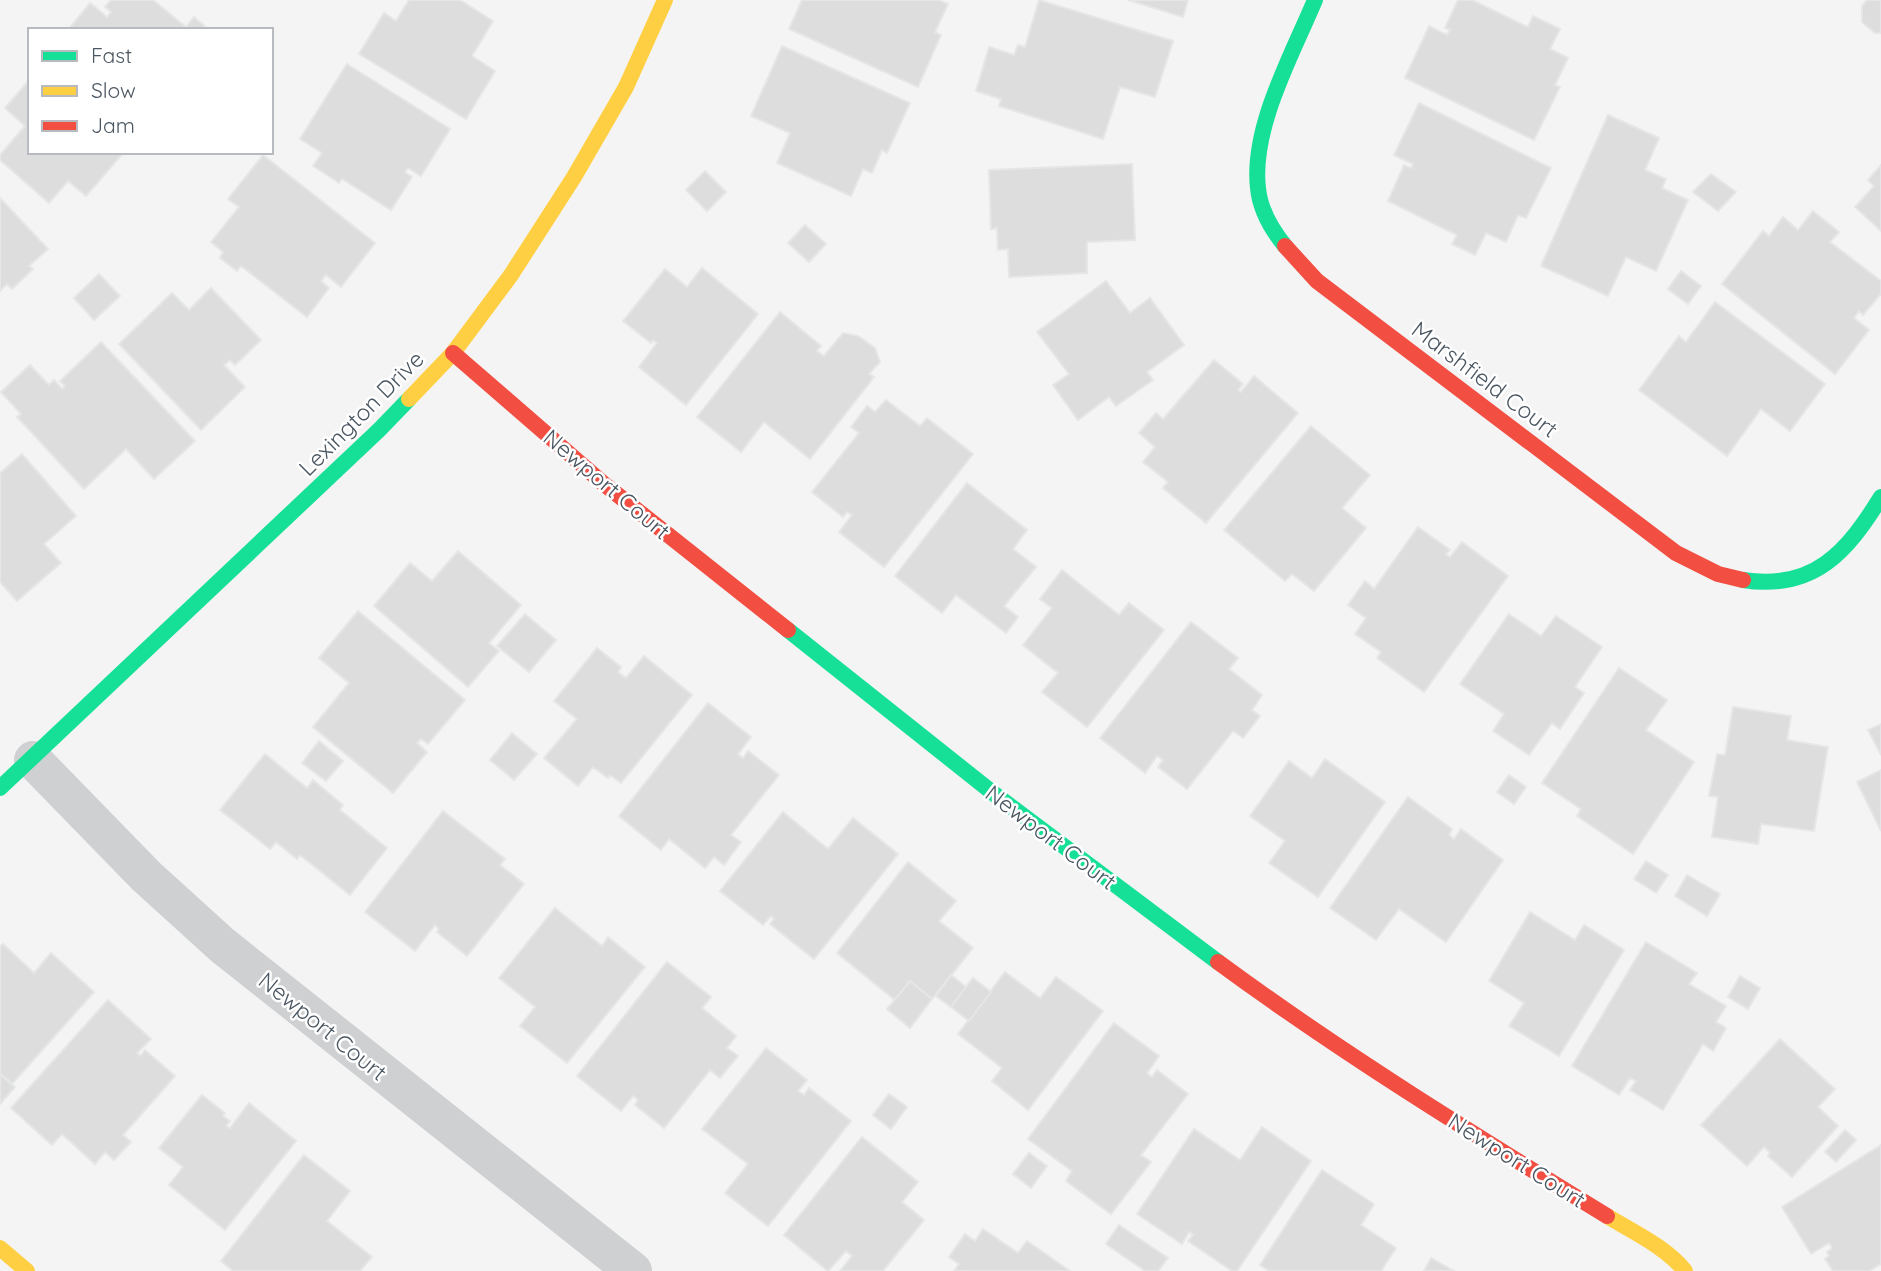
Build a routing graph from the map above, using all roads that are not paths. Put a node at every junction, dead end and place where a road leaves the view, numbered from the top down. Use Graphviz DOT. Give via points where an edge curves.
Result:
graph roads {
  1 [pos="665,0"];
  2 [pos="1315,0"];
  3 [pos="453,353"];
  4 [pos="1881,497"];
  5 [pos="33,760"];
  6 [pos="0,789"];
  7 [pos="0,1248"];
  8 [pos="27,1271"];
  9 [pos="633,1271"];
  10 [pos="1685,1271"];
  1 -- 3 [label="street, Lexington Drive" via="626,86 574,177 511,275"];
  2 -- 4 [label="street, Marshfield Court" via="1270,108 1256,161 1258,195 1273,232 1317,281 1676,552 1723,576 1765,583 1806,575 1844,549"];
  3 -- 5 [label="street, Lexington Drive" via="379,430"];
  3 -- 10 [label="street, Newport Court" via="615,492 993,793 1160,919 1289,1014 1653,1244"];
  5 -- 6 [label="street, Lexington Drive"];
  5 -- 9 [label="street, Newport Court" via="146,876 222,945"];
  7 -- 8 [label="street"];
}
